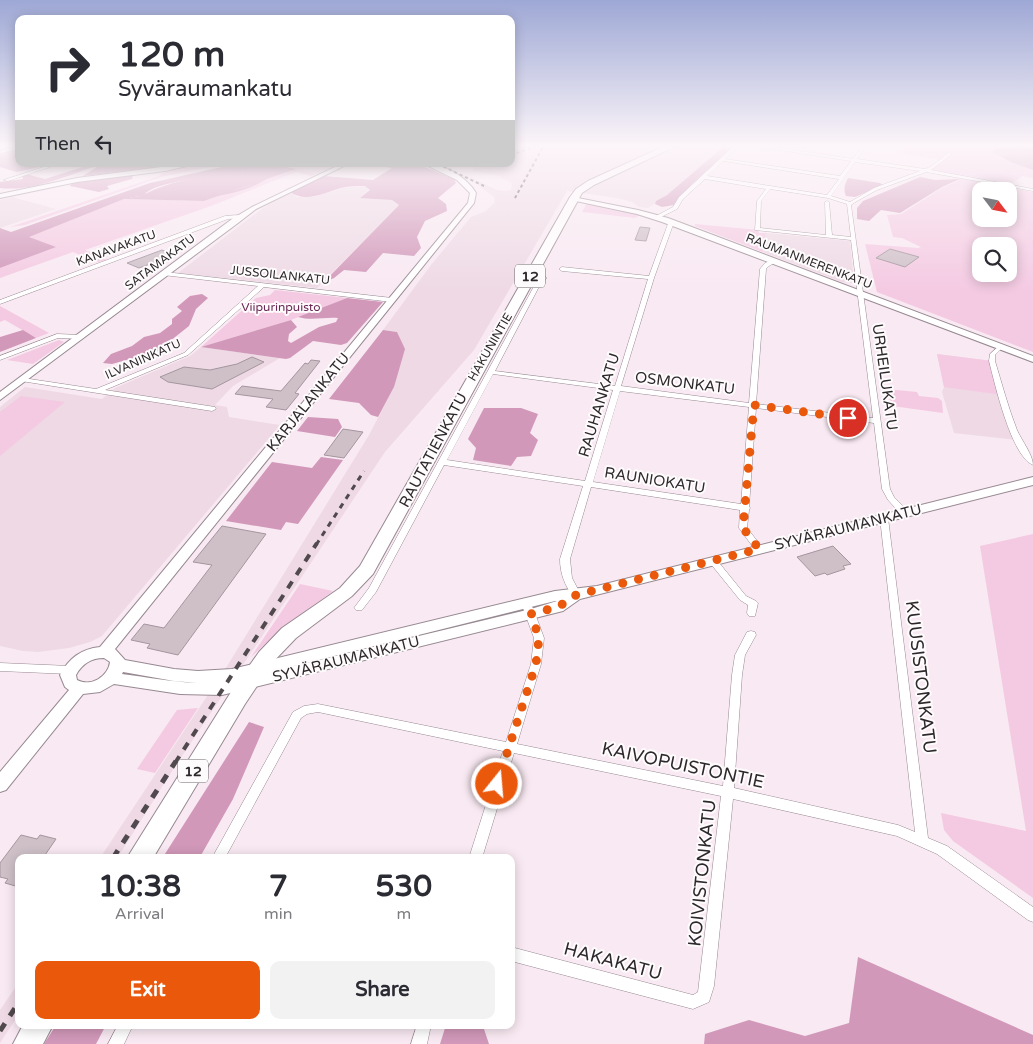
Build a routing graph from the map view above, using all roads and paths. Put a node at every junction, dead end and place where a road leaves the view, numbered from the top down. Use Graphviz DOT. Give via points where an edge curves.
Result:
graph roads {
  1 [pos="284,194"];
  2 [pos="473,194"];
  3 [pos="577,194"];
  4 [pos="686,194"];
  5 [pos="765,194"];
  6 [pos="797,194"];
  7 [pos="831,194"];
  8 [pos="871,194"];
  9 [pos="573,199"];
  10 [pos="827,200"];
  11 [pos="850,203"];
  12 [pos="657,217"];
  13 [pos="240,218"];
  14 [pos="671,222"];
  15 [pos="829,237"];
  16 [pos="852,239"];
  17 [pos="774,261"];
  18 [pos="562,269"];
  19 [pos="165,274"];
  20 [pos="544,278"];
  21 [pos="651,278"];
  22 [pos="263,285"];
  23 [pos="859,293"];
  24 [pos="392,300"];
  25 [pos="0,302"];
  26 [pos="81,337"];
  27 [pos="1001,346"];
  28 [pos="0,358"];
  29 [pos="1033,358"];
  30 [pos="490,372"];
  31 [pos="23,380"];
  32 [pos="618,388"];
  33 [pos="98,391"];
  34 [pos="0,397"];
  35 [pos="754,405"];
  36 [pos="212,409"];
  37 [pos="877,421"];
  38 [pos="442,462"];
  39 [pos="1033,463"];
  40 [pos="1033,481"];
  41 [pos="589,484"];
  42 [pos="746,508"];
  43 [pos="904,512"];
  44 [pos="884,518"];
  45 [pos="759,549"];
  46 [pos="713,561"];
  47 [pos="346,592"];
  48 [pos="576,595"];
  49 [pos="359,608"];
  50 [pos="528,609"];
  51 [pos="752,613"];
  52 [pos="750,635"];
  53 [pos="104,652"];
  54 [pos="119,664"];
  55 [pos="0,667"];
  56 [pos="70,670"];
  57 [pos="259,675"];
  58 [pos="111,678"];
  59 [pos="79,688"];
  60 [pos="508,747"];
  61 [pos="0,785"];
  62 [pos="728,792"];
  63 [pos="922,840"];
  64 [pos="142,854"];
  65 [pos="151,854"];
  66 [pos="220,854"];
  67 [pos="476,854"];
  68 [pos="1033,915"];
  69 [pos="515,955"];
  70 [pos="704,997"];
  71 [pos="36,1029"];
  72 [pos="124,1029"];
  73 [pos="423,1029"];
  74 [pos="27,1044"];
  75 [pos="116,1044"];
  76 [pos="419,1044"];
  1 -- 13 [label="main road, SATAMAKATU"];
  2 -- 24 [label="main road, KARJALANKATU" via="472,200"];
  3 -- 9 [label="highway, HAKUNINTIE / 12"];
  4 -- 12 [label="street" via="675,208"];
  5 -- 15 [label="street" via="759,201 758,229"];
  6 -- 10 [label="street"];
  7 -- 10 [label="street"];
  8 -- 11 [label="street"];
  9 -- 12 [label="main road, RAUMANMERENKATU"];
  9 -- 47 [label="highway, HAKUNINTIE / 12" via="367,570"];
  10 -- 11 [label="street"];
  10 -- 15 [label="street"];
  11 -- 16 [label="street, URHEILUKATU"];
  12 -- 14 [label="main road, RAUMANMERENKATU"];
  13 -- 19 [label="main road, SATAMAKATU"];
  13 -- 25 [label="street, KANAVAKATU" via="227,218"];
  14 -- 17 [label="main road, RAUMANMERENKATU"];
  14 -- 21 [label="street, RAUHANKATU"];
  15 -- 16 [label="street"];
  16 -- 23 [label="street, URHEILUKATU"];
  17 -- 23 [label="main road, RAUMANMERENKATU"];
  17 -- 35 [label="street" via="763,269"];
  18 -- 21 [label="street"];
  19 -- 22 [label="street, JUSSOILANKATU"];
  19 -- 26 [label="main road, SATAMAKATU"];
  20 -- 30 [label="street, RAUTATIENKATU"];
  21 -- 32 [label="street, RAUHANKATU"];
  22 -- 24 [label="street, JUSSOILANKATU"];
  22 -- 33 [label="street, ILVANINKATU" via="186,354"];
  23 -- 27 [label="main road, RAUMANMERENKATU"];
  23 -- 37 [label="street, URHEILUKATU"];
  24 -- 53 [label="main road, KARJALANKATU"];
  26 -- 28 [label="street" via="57,336"];
  26 -- 31 [label="main road, SATAMAKATU"];
  27 -- 29 [label="main road, RAUMANMERENKATU"];
  27 -- 39 [label="street" via="992,355 992,361 1018,440 1025,456"];
  30 -- 32 [label="street, OSMONKATU"];
  30 -- 38 [label="street, RAUTATIENKATU"];
  31 -- 33 [label="street"];
  31 -- 34 [label="main road, SATAMAKATU"];
  32 -- 35 [label="street, OSMONKATU"];
  32 -- 41 [label="street, RAUHANKATU"];
  33 -- 36 [label="street"];
  35 -- 37 [label="street, OSMONKATU"];
  35 -- 42 [label="street"];
  37 -- 43 [label="street, URHEILUKATU" via="886,489"];
  38 -- 41 [label="street, RAUNIOKATU"];
  38 -- 49 [label="street, RAUTATIENKATU" via="373,590"];
  40 -- 43 [label="main road, SYVÄRAUMANKATU"];
  41 -- 42 [label="street, RAUNIOKATU"];
  41 -- 48 [label="street, RAUHANKATU" via="564,571"];
  42 -- 45 [label="street" via="743,528"];
  43 -- 44 [label="main road, SYVÄRAUMANKATU"];
  44 -- 45 [label="main road, SYVÄRAUMANKATU"];
  44 -- 63 [label="street, KUUSISTONKATU"];
  45 -- 46 [label="main road, SYVÄRAUMANKATU"];
  46 -- 48 [label="main road, SYVÄRAUMANKATU"];
  46 -- 51 [label="street" via="743,598 753,603"];
  47 -- 57 [label="highway, HAKUNINTIE / 12"];
  48 -- 50 [label="main road, SYVÄRAUMANKATU" via="558,607"];
  50 -- 57 [label="main road, SYVÄRAUMANKATU"];
  50 -- 60 [label="street" via="539,638 536,664"];
  52 -- 62 [label="street, KOIVISTONKATU" via="740,655"];
  53 -- 54 [label="main road" via="115,656"];
  53 -- 56 [label="main road" via="82,658"];
  54 -- 57 [label="main road, SYVÄRAUMANKATU" via="198,677"];
  54 -- 58 [label="main road"];
  55 -- 56 [label="street"];
  56 -- 59 [label="main road" via="68,681"];
  57 -- 58 [label="main road, SYVÄRAUMANKATU" via="222,689 199,690 164,688"];
  57 -- 64 [label="highway, HAKUNINTIE / 12"];
  57 -- 65 [label="highway, HAKUNINTIE / 12" via="205,771"];
  58 -- 59 [label="main road" via="94,688"];
  59 -- 61 [label="main road"];
  60 -- 62 [label="street, KAIVOPUISTONTIE"];
  60 -- 66 [label="street, KAIVOPUISTONTIE" via="318,708 304,710 294,720"];
  60 -- 67 [label="street"];
  62 -- 63 [label="street, KAIVOPUISTONTIE" via="873,824"];
  62 -- 70 [label="street, KOIVISTONKATU"];
  63 -- 68 [label="street, KAIVOPUISTONTIE" via="961,863"];
  69 -- 70 [label="street, HAKAKATU" via="693,1002"];
  71 -- 74 [label="highway"];
  72 -- 75 [label="street"];
  73 -- 76 [label="street"];
}
